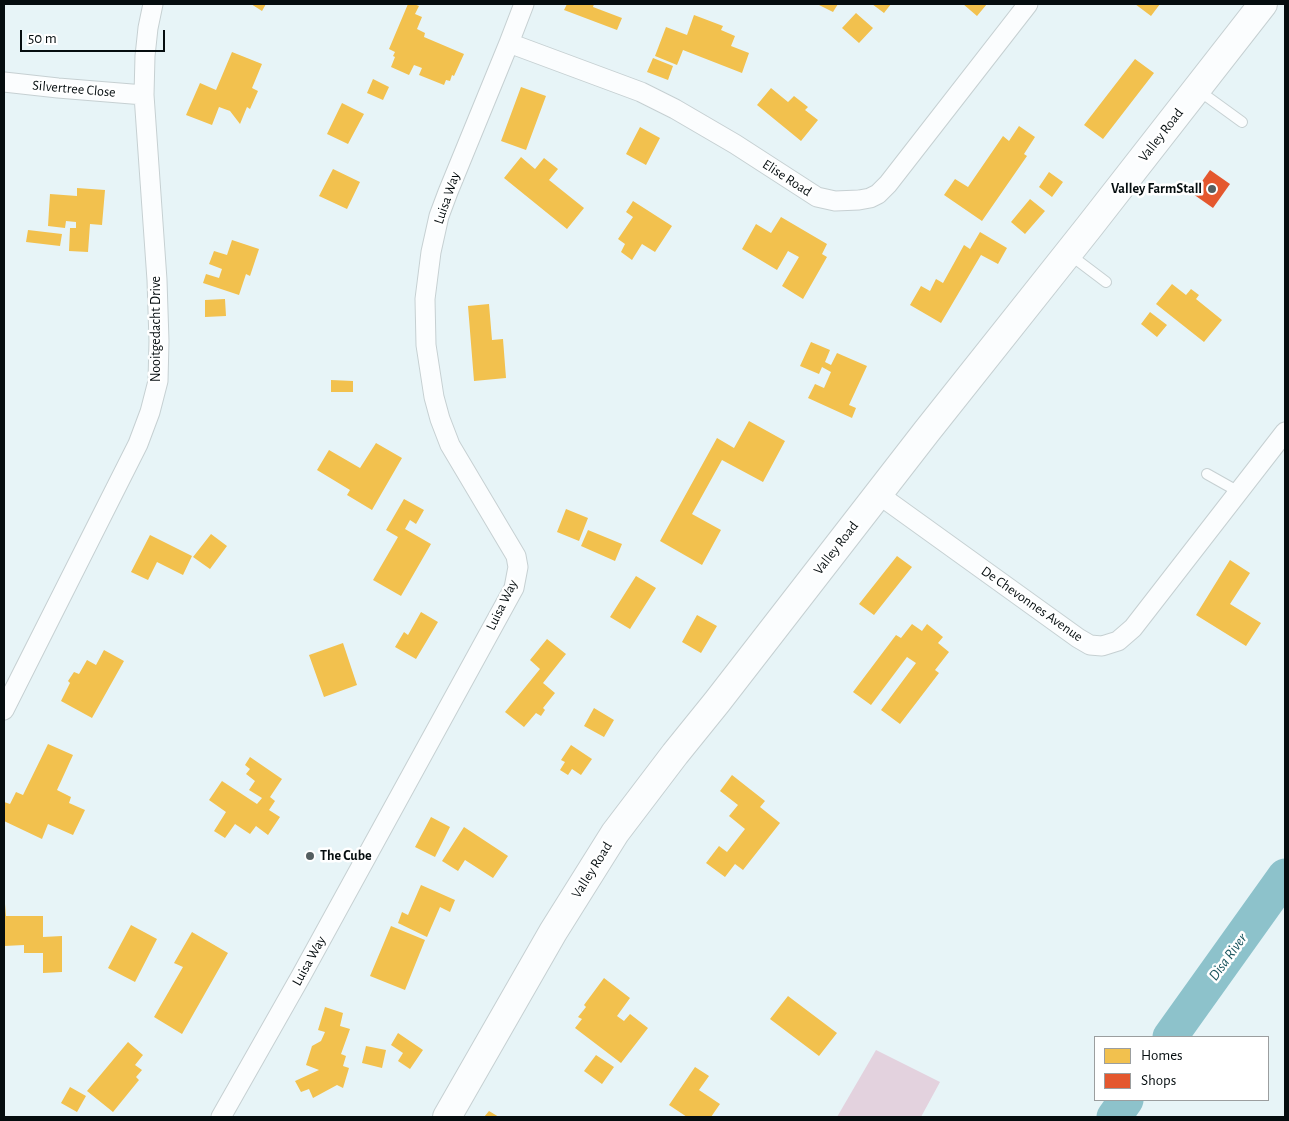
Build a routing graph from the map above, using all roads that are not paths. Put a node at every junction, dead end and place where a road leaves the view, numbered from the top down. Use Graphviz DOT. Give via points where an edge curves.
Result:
graph roads {
  1 [pos="153,4"];
  2 [pos="524,4"];
  3 [pos="1028,4"];
  4 [pos="1263,4"];
  5 [pos="510,43"];
  6 [pos="4,81"];
  7 [pos="1197,89"];
  8 [pos="144,95"];
  9 [pos="1242,122"];
  10 [pos="1068,253"];
  11 [pos="1106,282"];
  12 [pos="1285,432"];
  13 [pos="1207,474"];
  14 [pos="1238,492"];
  15 [pos="878,494"];
  16 [pos="4,710"];
  17 [pos="222,1117"];
  18 [pos="447,1117"];
  1 -- 8 [label="street, Nooitgedacht Drive" via="145,56"];
  2 -- 5 [label="street, Luisa Way"];
  3 -- 5 [label="street, Elise Road" via="888,184 878,194 859,200 835,201 817,197 675,109 623,84"];
  4 -- 7 [label="street, Valley Road"];
  5 -- 17 [label="street, Luisa Way" via="440,216 425,299 426,345 440,419 450,445 516,556 517,577 514,588"];
  6 -- 8 [label="street, Silvertree Close"];
  7 -- 9 [label="lane"];
  7 -- 10 [label="street, Valley Road"];
  8 -- 16 [label="street, Nooitgedacht Drive" via="157,280 158,381 138,444"];
  10 -- 11 [label="lane"];
  10 -- 15 [label="street, Valley Road"];
  12 -- 14 [label="street, De Chevonnes Avenue"];
  13 -- 14 [label="lane"];
  14 -- 15 [label="street, De Chevonnes Avenue" via="1133,628 1118,641 1102,646 1090,645 1078,638"];
  15 -- 18 [label="street, Valley Road" via="615,833"];
}
